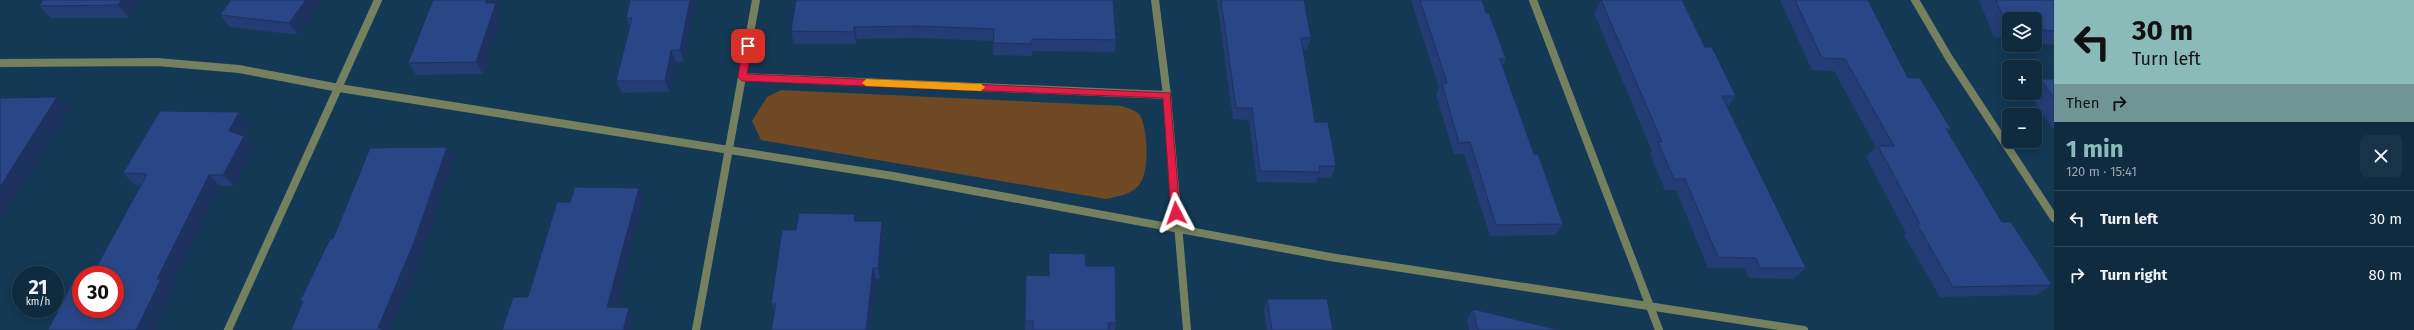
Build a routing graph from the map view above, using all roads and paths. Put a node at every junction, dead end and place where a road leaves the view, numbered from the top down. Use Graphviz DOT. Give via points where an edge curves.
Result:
graph roads {
  1 [pos="378,0"];
  2 [pos="756,0"];
  3 [pos="1154,0"];
  4 [pos="1533,0"];
  5 [pos="1915,0"];
  6 [pos="0,63"];
  7 [pos="742,77"];
  8 [pos="339,88"];
  9 [pos="1167,95"];
  10 [pos="728,151"];
  11 [pos="2054,218"];
  12 [pos="1177,228"];
  13 [pos="1651,306"];
  14 [pos="228,330"];
  15 [pos="696,330"];
  16 [pos="1187,330"];
  17 [pos="1660,330"];
  18 [pos="1804,330"];
  1 -- 8 [label="street"];
  2 -- 7 [label="street"];
  3 -- 9 [label="street"];
  4 -- 13 [label="street"];
  5 -- 11 [label="street" via="1949,58"];
  6 -- 8 [label="street" via="157,62 239,69"];
  7 -- 9 [label="street"];
  7 -- 10 [label="street"];
  8 -- 10 [label="street"];
  8 -- 14 [label="street"];
  9 -- 12 [label="street"];
  10 -- 12 [label="street" via="893,176"];
  10 -- 15 [label="street"];
  12 -- 13 [label="street" via="1330,256"];
  12 -- 16 [label="street"];
  13 -- 17 [label="street"];
  13 -- 18 [label="street"];
}
